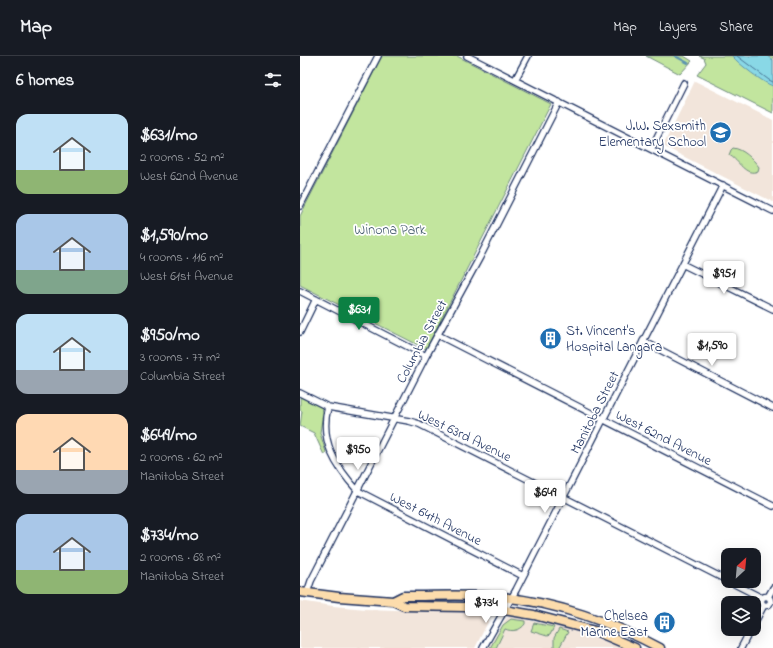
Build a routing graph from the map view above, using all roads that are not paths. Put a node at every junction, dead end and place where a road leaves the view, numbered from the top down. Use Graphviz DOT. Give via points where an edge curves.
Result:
graph roads {
  1 [pos="378,56"];
  2 [pos="467,56"];
  3 [pos="528,56"];
  4 [pos="515,80"];
  5 [pos="684,83"];
  6 [pos="559,102"];
  7 [pos="651,149"];
  8 [pos="723,186"];
  9 [pos="300,206"];
  10 [pos="773,211"];
  11 [pos="684,265"];
  12 [pos="300,291"];
  13 [pos="316,299"];
  14 [pos="773,309"];
  15 [pos="300,332"];
  16 [pos="438,335"];
  17 [pos="643,342"];
  18 [pos="426,356"];
  19 [pos="300,393"];
  20 [pos="328,407"];
  21 [pos="773,408"];
  22 [pos="395,418"];
  23 [pos="603,420"];
  24 [pos="358,491"];
  25 [pos="563,498"];
  26 [pos="773,506"];
  27 [pos="523,576"];
  28 [pos="773,588"];
  29 [pos="303,592"];
  30 [pos="768,596"];
  31 [pos="762,598"];
  32 [pos="511,599"];
  33 [pos="393,601"];
  34 [pos="772,604"];
  35 [pos="764,605"];
  36 [pos="504,610"];
  37 [pos="761,611"];
  38 [pos="747,636"];
  39 [pos="483,648"];
  40 [pos="635,648"];
  41 [pos="660,648"];
  42 [pos="741,648"];
  1 -- 9 [label="street"];
  2 -- 4 [label="street"];
  3 -- 4 [label="street"];
  4 -- 6 [label="street"];
  5 -- 7 [label="street"];
  6 -- 7 [label="street"];
  6 -- 16 [label="street, Columbia Street"];
  7 -- 8 [label="street"];
  8 -- 10 [label="street"];
  8 -- 11 [label="street, Manitoba Street"];
  11 -- 14 [label="street"];
  11 -- 17 [label="street, Manitoba Street"];
  12 -- 13 [label="street"];
  13 -- 15 [label="street"];
  13 -- 18 [label="street"];
  16 -- 18 [label="street, Columbia Street"];
  16 -- 23 [label="street, West 62nd Avenue"];
  17 -- 21 [label="street"];
  17 -- 23 [label="street, Manitoba Street"];
  18 -- 22 [label="street, Columbia Street"];
  19 -- 20 [label="street, West 63rd Avenue"];
  20 -- 22 [label="street, West 63rd Avenue"];
  20 -- 24 [label="street, West 64th Avenue" via="326,429 330,452"];
  22 -- 24 [label="street, Columbia Street"];
  22 -- 25 [label="street, West 63rd Avenue" via="419,424"];
  23 -- 25 [label="street, Manitoba Street"];
  23 -- 26 [label="street, West 62nd Avenue"];
  24 -- 27 [label="street, West 64th Avenue"];
  24 -- 29 [label="street, Columbia Street" via="312,581"];
  25 -- 27 [label="street, Manitoba Street"];
  25 -- 31 [label="street, West 63rd Avenue"];
  27 -- 32 [label="street, Manitoba Street"];
  28 -- 30 [label="street"];
  29 -- 33 [label="main road"];
  30 -- 31 [label="street"];
  30 -- 34 [label="street"];
  31 -- 35 [label="street"];
  32 -- 33 [label="main road" via="470,595 403,596"];
  32 -- 36 [label="street, Manitoba Street"];
  32 -- 41 [label="main road" via="546,605 592,618"];
  33 -- 36 [label="main road" via="404,606 465,606"];
  34 -- 35 [label="street"];
  35 -- 37 [label="street"];
  36 -- 39 [label="street, Manitoba Street"];
  36 -- 40 [label="main road" via="589,629"];
  38 -- 42 [label="street"];
}
